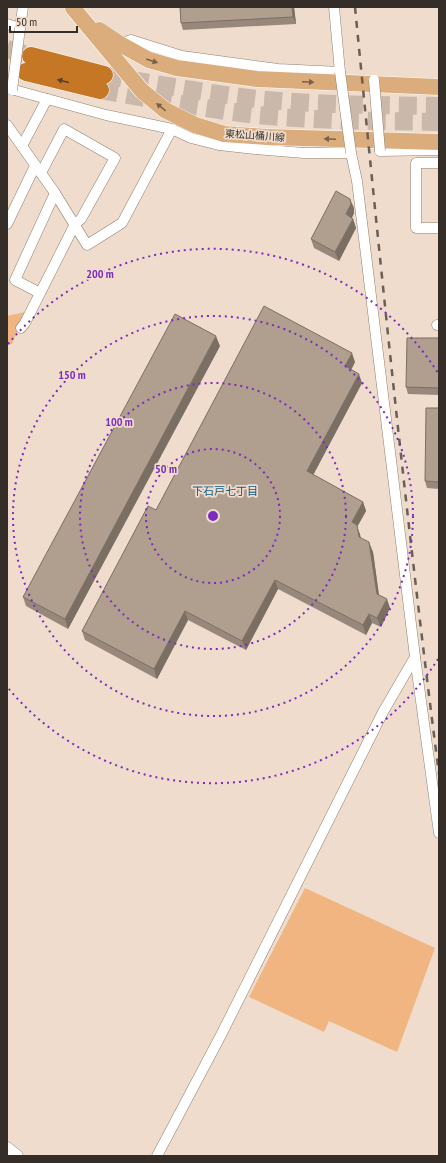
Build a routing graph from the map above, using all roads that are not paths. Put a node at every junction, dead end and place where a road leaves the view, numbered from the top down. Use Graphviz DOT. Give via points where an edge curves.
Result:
graph roads {
  1 [pos="23,7"];
  2 [pos="334,7"];
  3 [pos="73,8"];
  4 [pos="7,24"];
  5 [pos="20,28"];
  6 [pos="120,44"];
  7 [pos="29,64"];
  8 [pos="340,72"];
  9 [pos="439,80"];
  10 [pos="102,83"];
  11 [pos="439,87"];
  12 [pos="10,89"];
  13 [pos="47,99"];
  14 [pos="7,125"];
  15 [pos="172,129"];
  16 [pos="439,142"];
  17 [pos="22,146"];
  18 [pos="416,150"];
  19 [pos="439,150"];
  20 [pos="351,153"];
  21 [pos="416,163"];
  22 [pos="439,163"];
  23 [pos="38,170"];
  24 [pos="55,193"];
  25 [pos="7,224"];
  26 [pos="75,224"];
  27 [pos="439,228"];
  28 [pos="40,293"];
  29 [pos="21,328"];
  30 [pos="415,657"];
  31 [pos="439,833"];
  32 [pos="7,1148"];
  33 [pos="17,1156"];
  34 [pos="157,1156"];
  1 -- 5 [label="street"];
  2 -- 8 [label="street"];
  3 -- 6 [label="main road, 東松山桶川線"];
  16 -- 3 [label="main road, 東松山桶川線, one-way" via="267,137 224,134 195,125 165,110 142,91"];
  4 -- 5 [label="street"];
  5 -- 12 [label="street, bridge"];
  6 -- 8 [label="street" via="132,40 182,56 278,69"];
  6 -- 11 [label="main road, 東松山桶川線, one-way" via="149,60 177,68 218,74 264,79"];
  7 -- 10 [label="highway"];
  8 -- 20 [label="street, bridge"];
  9 -- 18 [label="street, bridge" via="374,80 380,151"];
  12 -- 13 [label="street"];
  13 -- 15 [label="street" via="106,116"];
  13 -- 17 [label="street"];
  14 -- 17 [label="street"];
  15 -- 20 [label="street" via="191,138 255,150"];
  15 -- 26 [label="street" via="122,223 88,245"];
  17 -- 23 [label="street"];
  18 -- 19 [label="street"];
  18 -- 21 [label="street"];
  20 -- 30 [label="street" via="356,171"];
  21 -- 22 [label="street"];
  21 -- 27 [label="street" via="416,228"];
  23 -- 24 [label="street"];
  23 -- 25 [label="street"];
  23 -- 26 [label="street" via="64,130 115,158 81,219"];
  24 -- 26 [label="street"];
  24 -- 28 [label="street" via="15,280"];
  26 -- 28 [label="street"];
  28 -- 29 [label="street"];
  30 -- 31 [label="street"];
  30 -- 34 [label="street" via="383,712 221,1035"];
  32 -- 33 [label="street"];
}
